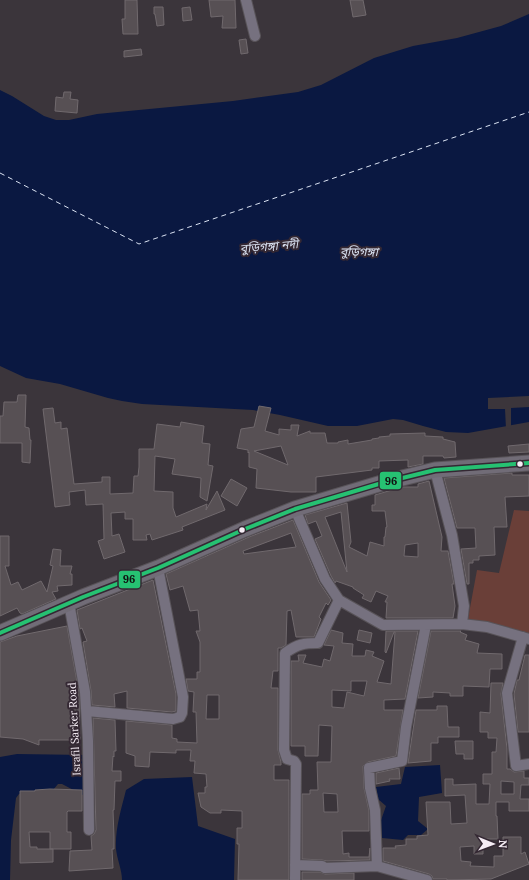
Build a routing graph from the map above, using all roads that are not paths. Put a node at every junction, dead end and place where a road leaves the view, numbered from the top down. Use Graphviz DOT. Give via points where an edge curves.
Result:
graph roads {
  1 [pos="246,0"];
  2 [pos="255,36"];
  3 [pos="529,463"];
  4 [pos="435,470"];
  5 [pos="295,509"];
  6 [pos="158,568"];
  7 [pos="339,600"];
  8 [pos="69,603"];
  9 [pos="462,624"];
  10 [pos="426,625"];
  11 [pos="0,633"];
  12 [pos="526,638"];
  13 [pos="87,711"];
  14 [pos="529,764"];
  15 [pos="89,830"];
  16 [pos="295,865"];
  17 [pos="377,866"];
  18 [pos="295,880"];
  19 [pos="427,880"];
  1 -- 2 [label="street"];
  3 -- 4 [label="highway"];
  4 -- 5 [label="highway"];
  4 -- 9 [label="street" via="452,535 464,606"];
  5 -- 6 [label="highway"];
  5 -- 7 [label="street" via="325,579"];
  6 -- 8 [label="highway"];
  6 -- 13 [label="street" via="183,697 180,717"];
  7 -- 10 [label="street" via="383,625"];
  7 -- 16 [label="street" via="318,643 296,645 286,653 284,750 287,759 296,764"];
  8 -- 11 [label="highway"];
  8 -- 13 [label="street, Israfil Sarker Road"];
  9 -- 10 [label="street"];
  9 -- 12 [label="street" via="487,627"];
  10 -- 17 [label="street" via="402,761 369,768 375,810"];
  12 -- 14 [label="street" via="507,693 516,766"];
  13 -- 15 [label="street, Israfil Sarker Road"];
  16 -- 17 [label="street" via="325,868"];
  16 -- 18 [label="street"];
  17 -- 19 [label="street"];
}
